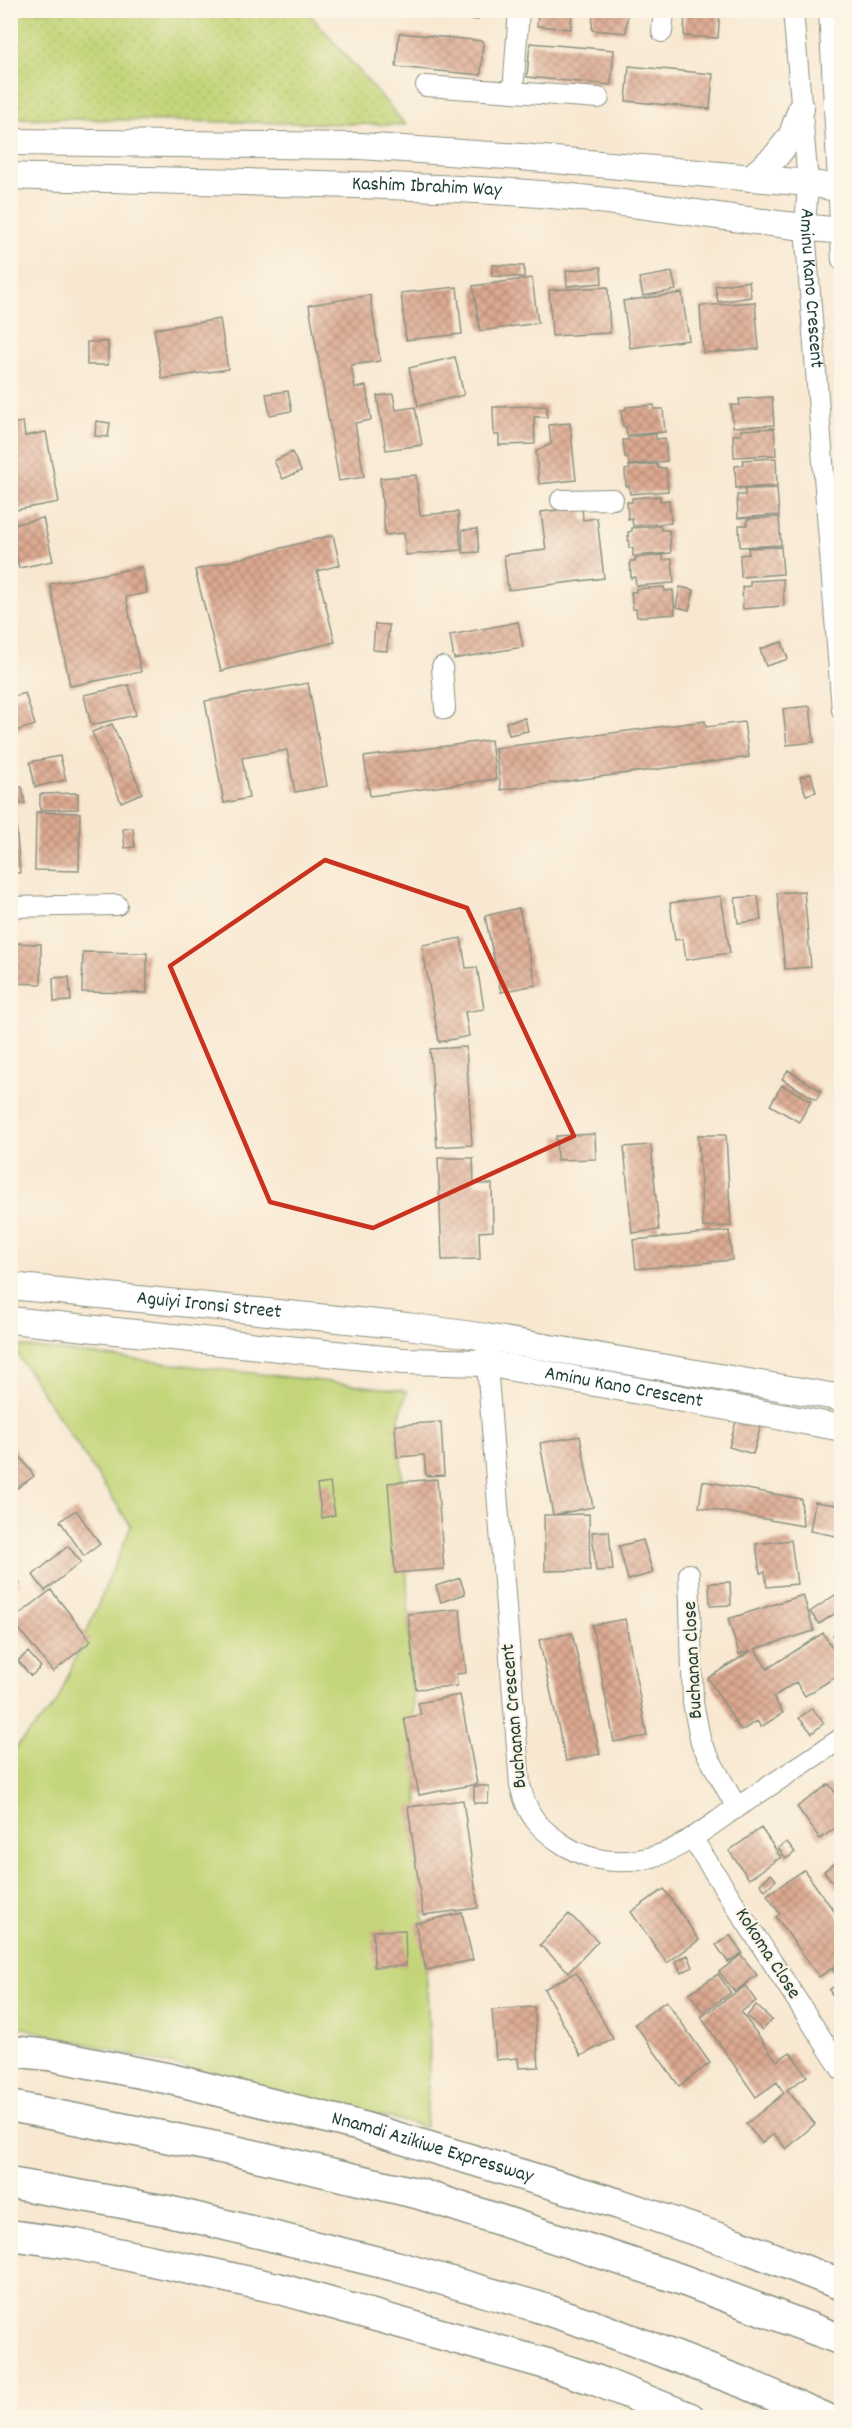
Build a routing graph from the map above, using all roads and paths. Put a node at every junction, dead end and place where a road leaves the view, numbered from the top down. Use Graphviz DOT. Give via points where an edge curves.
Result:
graph roads {
  1 [pos="519,10"];
  2 [pos="664,10"];
  3 [pos="793,10"];
  4 [pos="829,10"];
  5 [pos="662,32"];
  6 [pos="426,86"];
  7 [pos="513,92"];
  8 [pos="599,98"];
  9 [pos="801,109"];
  10 [pos="10,142"];
  11 [pos="839,160"];
  12 [pos="10,176"];
  13 [pos="751,178"];
  14 [pos="808,183"];
  15 [pos="840,189"];
  16 [pos="805,228"];
  17 [pos="841,230"];
  18 [pos="842,260"];
  19 [pos="613,499"];
  20 [pos="561,500"];
  21 [pos="442,667"];
  22 [pos="445,709"];
  23 [pos="842,710"];
  24 [pos="117,905"];
  25 [pos="10,907"];
  26 [pos="10,1286"];
  27 [pos="10,1320"];
  28 [pos="408,1326"];
  29 [pos="486,1337"];
  30 [pos="403,1361"];
  31 [pos="486,1364"];
  32 [pos="842,1398"];
  33 [pos="842,1428"];
  34 [pos="689,1574"];
  35 [pos="842,1738"];
  36 [pos="736,1808"];
  37 [pos="693,1838"];
  38 [pos="10,2051"];
  39 [pos="842,2070"];
  40 [pos="10,2106"];
  41 [pos="10,2183"];
  42 [pos="10,2235"];
  43 [pos="842,2285"];
  44 [pos="842,2340"];
  45 [pos="747,2384"];
  46 [pos="690,2418"];
  47 [pos="788,2418"];
  48 [pos="825,2418"];
  1 -- 7 [label="street"];
  2 -- 5 [label="street"];
  3 -- 9 [label="street, Aminu Kano Crescent"];
  4 -- 11 [label="street, Aminu Kano Crescent"];
  6 -- 7 [label="street"];
  7 -- 8 [label="street"];
  9 -- 13 [label="main road" via="791,137"];
  9 -- 14 [label="street, Aminu Kano Crescent"];
  10 -- 13 [label="main road, Kashim Ibrahim Way" via="360,146"];
  11 -- 15 [label="street, Aminu Kano Crescent"];
  12 -- 16 [label="main road, Kashim Ibrahim Way" via="385,185 539,194"];
  13 -- 14 [label="main road, Kashim Ibrahim Way"];
  14 -- 15 [label="main road, Kashim Ibrahim Way"];
  14 -- 16 [label="street, Aminu Kano Crescent"];
  15 -- 17 [label="street, Aminu Kano Crescent"];
  16 -- 17 [label="main road, Kashim Ibrahim Way"];
  16 -- 23 [label="street, Aminu Kano Crescent"];
  17 -- 18 [label="street, Aminu Kano Crescent"];
  19 -- 20 [label="street"];
  21 -- 22 [label="street"];
  24 -- 25 [label="street"];
  26 -- 28 [label="main road, Aguiyi Ironsi Street"];
  27 -- 30 [label="main road, Aguiyi Ironsi Street"];
  28 -- 29 [label="main road, Aminu Kano Crescent"];
  29 -- 31 [label="street, Buchanan Crescent"];
  29 -- 32 [label="main road, Aminu Kano Crescent"];
  30 -- 31 [label="main road, Aminu Kano Crescent"];
  31 -- 33 [label="main road, Aminu Kano Crescent"];
  31 -- 37 [label="street, Buchanan Crescent" via="519,1773 525,1806 549,1835 598,1860 654,1857"];
  34 -- 36 [label="street, Buchanan Close" via="693,1703 701,1743"];
  35 -- 36 [label="street, Buchanan Crescent"];
  36 -- 37 [label="street, Buchanan Crescent"];
  37 -- 39 [label="street, Kokoma Close"];
  38 -- 43 [label="highway, Nnamdi Azikiwe Expressway" via="171,2079 356,2125 619,2204"];
  40 -- 44 [label="highway" via="231,2150 420,2194 680,2279"];
  41 -- 45 [label="highway" via="168,2211 395,2266 592,2325"];
  42 -- 46 [label="highway" via="75,2244 277,2288 547,2364"];
  45 -- 47 [label="highway"];
  45 -- 48 [label="highway"];
}
